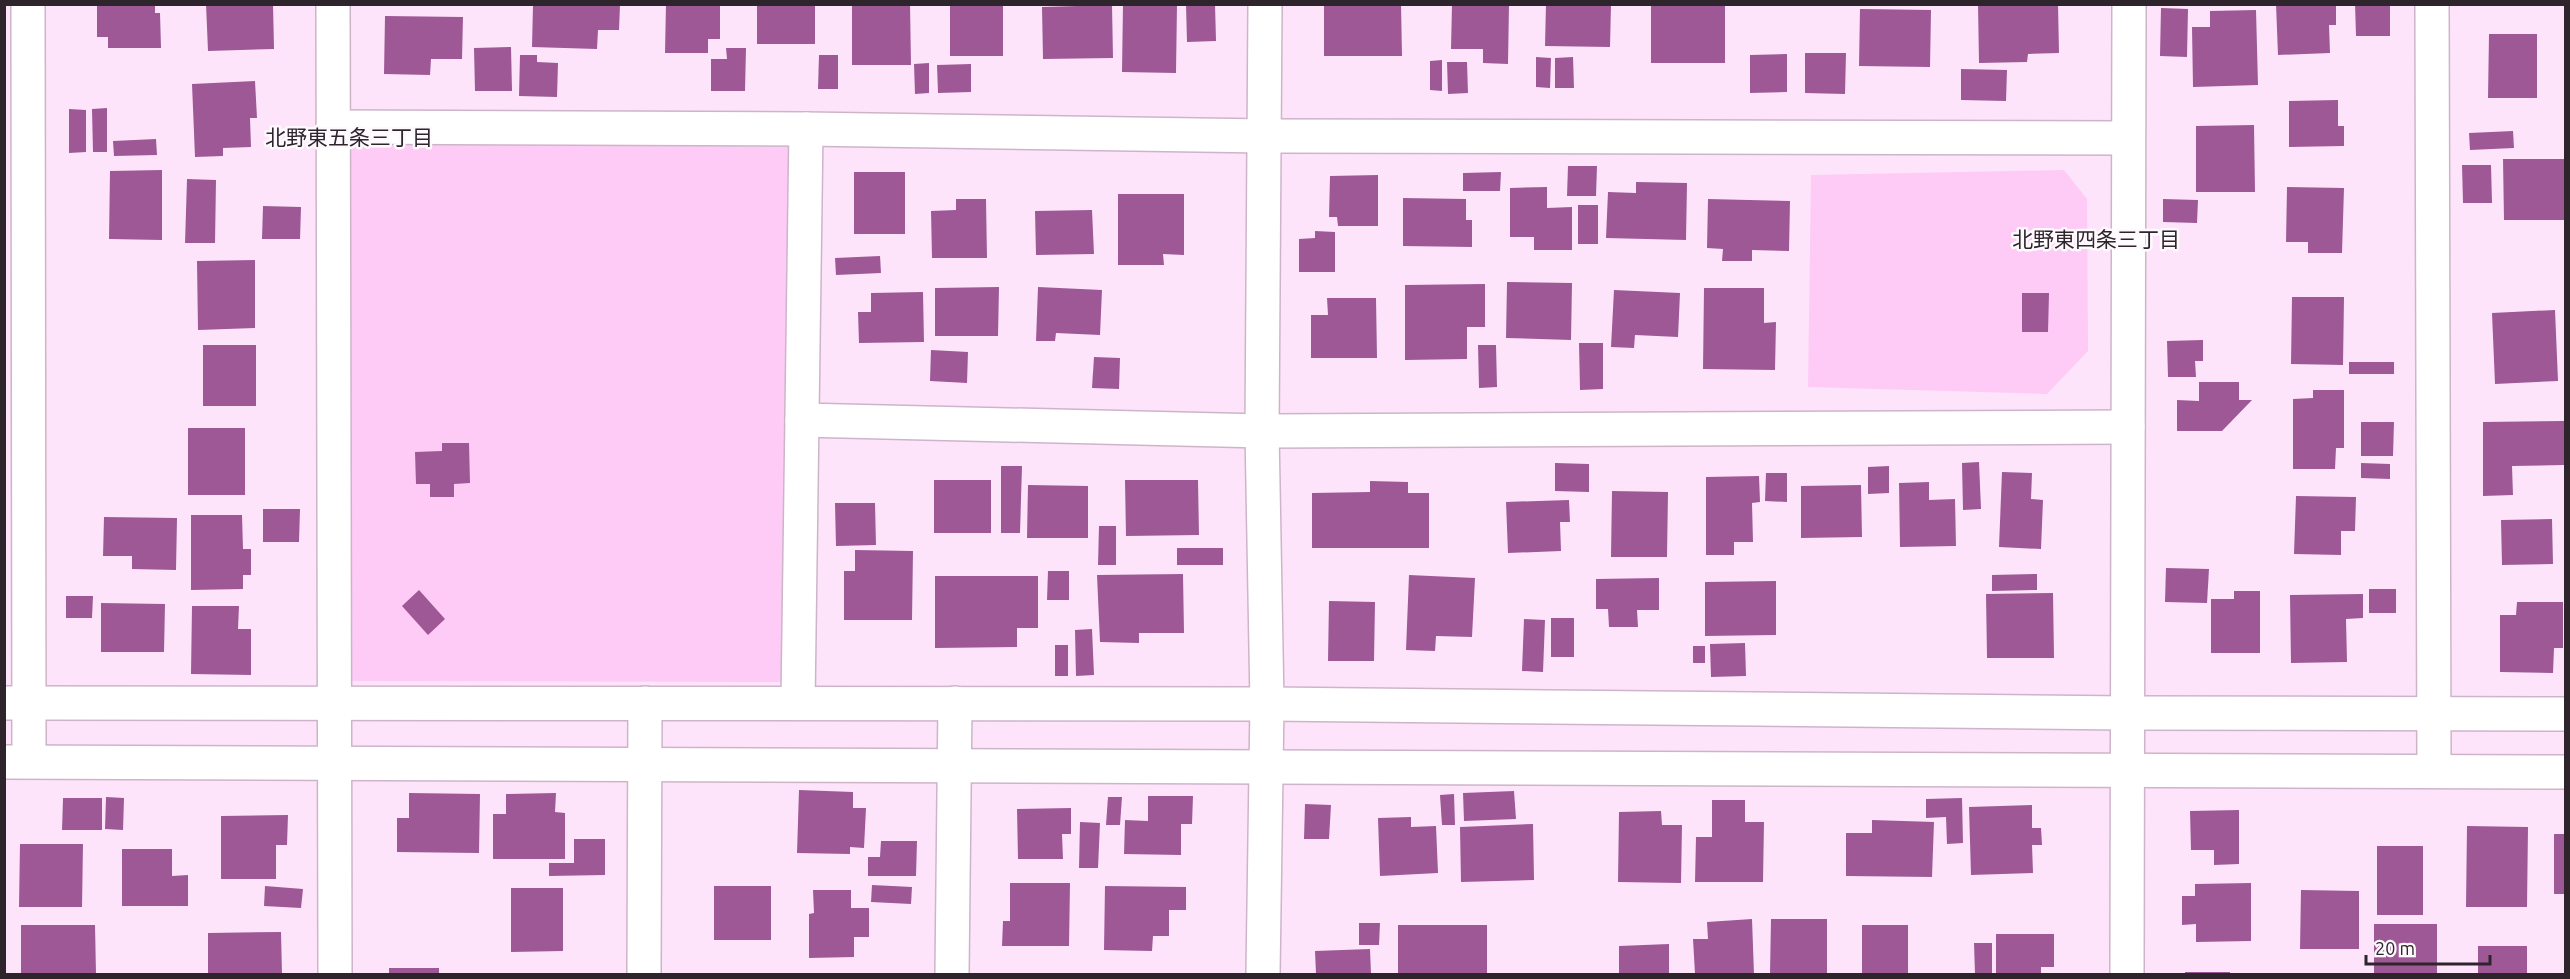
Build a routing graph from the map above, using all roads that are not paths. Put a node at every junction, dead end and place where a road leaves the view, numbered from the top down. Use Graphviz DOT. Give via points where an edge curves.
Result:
graph roads {
  1 [pos="28,4"];
  2 [pos="333,4"];
  3 [pos="1265,4"];
  4 [pos="2128,4"];
  5 [pos="2432,4"];
  6 [pos="333,127"];
  7 [pos="806,129"];
  8 [pos="1265,136"];
  9 [pos="2127,138"];
  10 [pos="802,420"];
  11 [pos="2128,427"];
  12 [pos="1262,431"];
  13 [pos="16,703"];
  14 [pos="334,703"];
  15 [pos="645,703"];
  16 [pos="798,703"];
  17 [pos="955,703"];
  18 [pos="1267,704"];
  19 [pos="2127,713"];
  20 [pos="2436,714"];
  21 [pos="2565,714"];
  22 [pos="17,761"];
  23 [pos="333,763"];
  24 [pos="643,764"];
  25 [pos="954,765"];
  26 [pos="1266,767"];
  27 [pos="2128,770"];
  28 [pos="2434,770"];
  29 [pos="2565,772"];
  30 [pos="335,975"];
  31 [pos="644,975"];
  32 [pos="952,975"];
  33 [pos="1263,975"];
  34 [pos="2127,975"];
  1 -- 13 [label="street"];
  2 -- 6 [label="street"];
  3 -- 8 [label="street"];
  4 -- 9 [label="street"];
  5 -- 20 [label="street"];
  6 -- 7 [label="street"];
  6 -- 14 [label="street"];
  7 -- 8 [label="street"];
  7 -- 10 [label="street"];
  8 -- 9 [label="street"];
  8 -- 12 [label="street"];
  9 -- 11 [label="street"];
  10 -- 12 [label="street"];
  10 -- 16 [label="street"];
  11 -- 12 [label="street"];
  11 -- 19 [label="street"];
  12 -- 18 [label="street"];
  13 -- 14 [label="street"];
  13 -- 22 [label="street"];
  14 -- 15 [label="street"];
  14 -- 23 [label="street"];
  15 -- 16 [label="street"];
  15 -- 24 [label="street"];
  16 -- 17 [label="street"];
  17 -- 18 [label="street"];
  17 -- 25 [label="street"];
  18 -- 19 [label="street"];
  18 -- 26 [label="street"];
  19 -- 20 [label="street"];
  19 -- 27 [label="street"];
  20 -- 21 [label="street"];
  20 -- 28 [label="street"];
  22 -- 23 [label="street"];
  23 -- 24 [label="street"];
  23 -- 30 [label="street"];
  24 -- 25 [label="street"];
  24 -- 31 [label="street"];
  25 -- 26 [label="street"];
  25 -- 32 [label="street"];
  26 -- 27 [label="street"];
  26 -- 33 [label="street"];
  27 -- 28 [label="street"];
  27 -- 34 [label="street"];
  28 -- 29 [label="street"];
}
